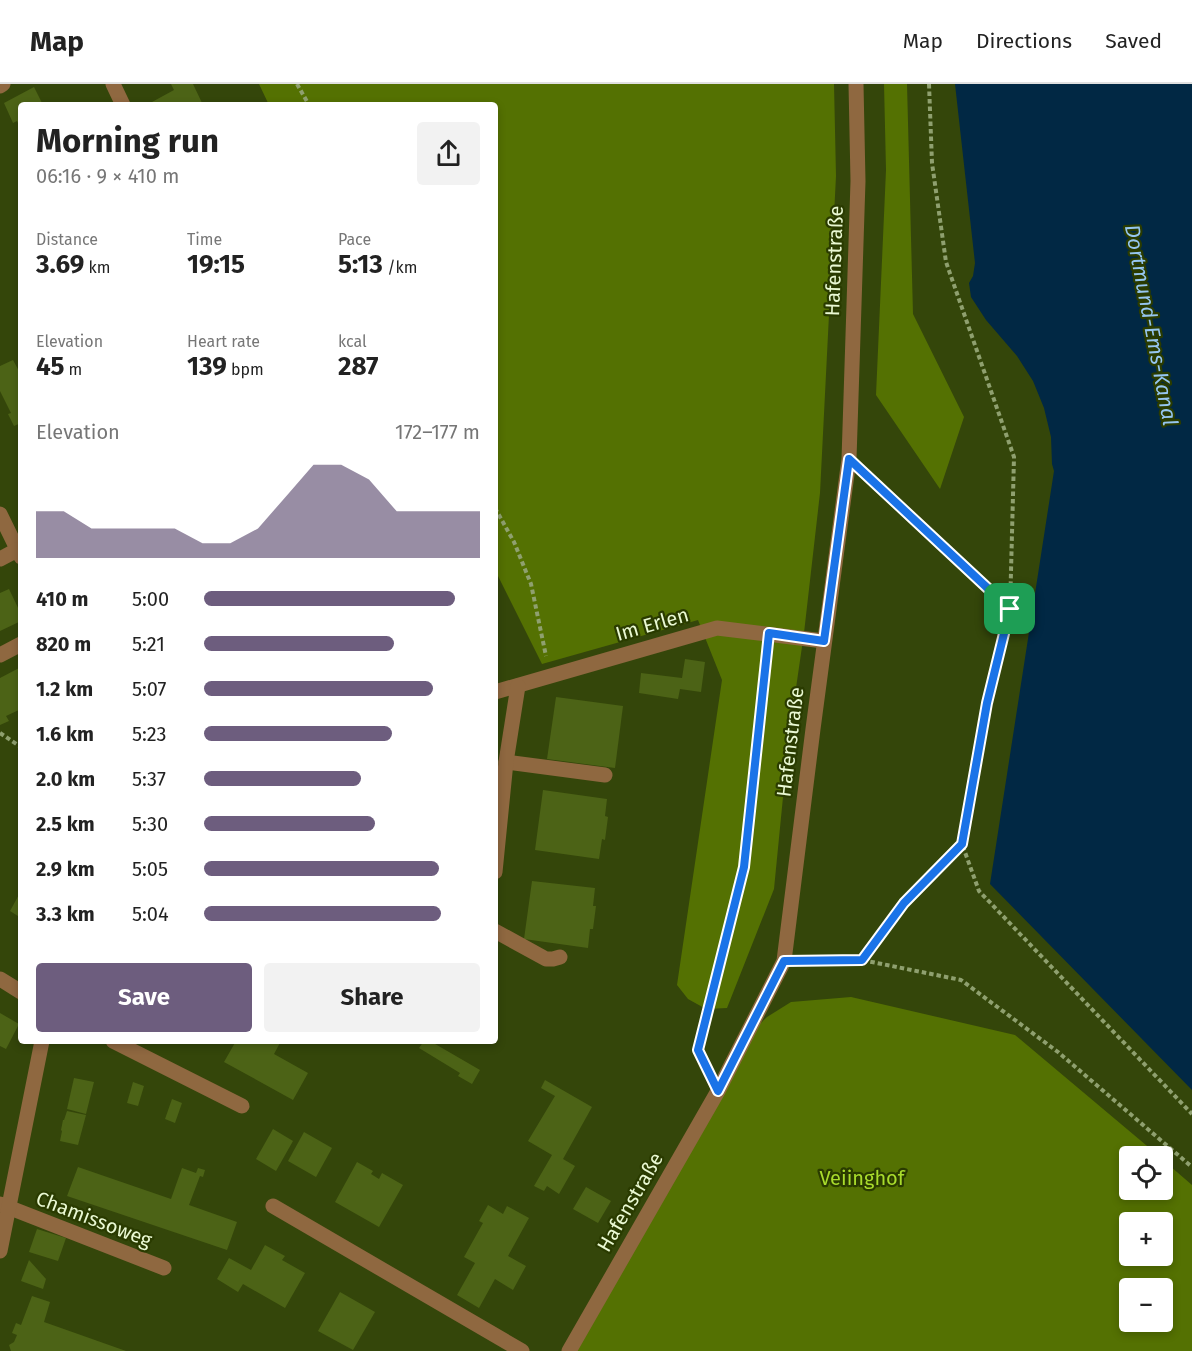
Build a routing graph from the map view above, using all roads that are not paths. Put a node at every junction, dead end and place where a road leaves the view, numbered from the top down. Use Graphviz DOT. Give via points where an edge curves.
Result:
graph roads {
  1 [pos="113,84"];
  2 [pos="856,84"];
  3 [pos="122,102"];
  4 [pos="0,514"];
  5 [pos="18,552"];
  6 [pos="18,554"];
  7 [pos="0,559"];
  8 [pos="824,641"];
  9 [pos="18,646"];
  10 [pos="0,655"];
  11 [pos="518,686"];
  12 [pos="498,691"];
  13 [pos="506,762"];
  14 [pos="605,774"];
  15 [pos="498,842"];
  16 [pos="498,933"];
  17 [pos="560,957"];
  18 [pos="0,979"];
  19 [pos="18,990"];
  20 [pos="41,1044"];
  21 [pos="119,1044"];
  22 [pos="242,1106"];
  23 [pos="5,1206"];
  24 [pos="273,1206"];
  25 [pos="0,1251"];
  26 [pos="164,1268"];
  27 [pos="522,1351"];
  28 [pos="569,1351"];
  1 -- 3 [label="street"];
  2 -- 8 [label="street, Hafenstraße" via="858,181 849,459"];
  4 -- 5 [label="street"];
  6 -- 7 [label="street"];
  8 -- 11 [label="street, Im Erlen" via="717,627"];
  8 -- 28 [label="street, Hafenstraße" via="784,961 718,1091"];
  9 -- 10 [label="street"];
  11 -- 12 [label="street, Im Erlen"];
  11 -- 13 [label="street"];
  13 -- 14 [label="street"];
  13 -- 15 [label="street"];
  16 -- 17 [label="street" via="546,959"];
  18 -- 19 [label="street"];
  20 -- 23 [label="street"];
  21 -- 22 [label="street"];
  23 -- 25 [label="street"];
  23 -- 26 [label="street, Chamissoweg"];
  24 -- 27 [label="street"];
}
